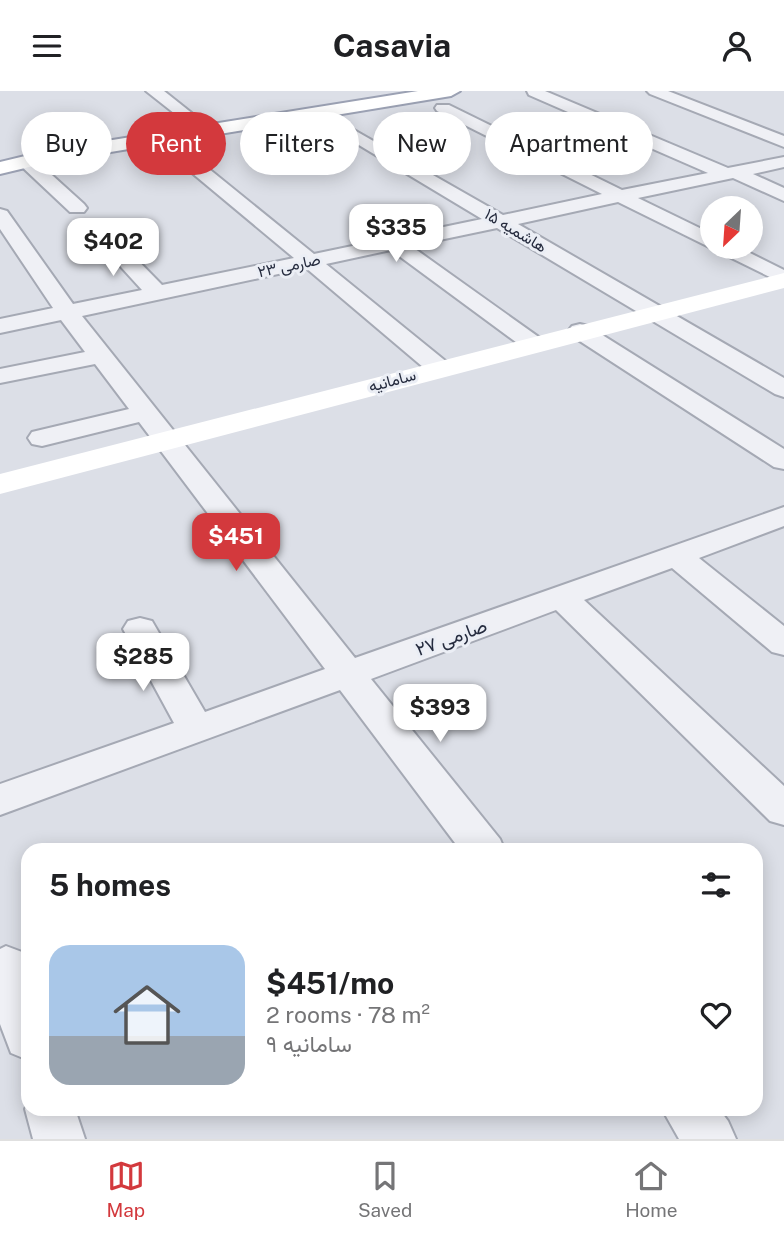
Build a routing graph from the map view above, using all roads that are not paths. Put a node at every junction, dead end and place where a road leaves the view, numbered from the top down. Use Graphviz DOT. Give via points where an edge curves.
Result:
graph roads {
  1 [pos="154,91"];
  2 [pos="391,91"];
  3 [pos="655,91"];
  4 [pos="534,92"];
  5 [pos="447,99"];
  6 [pos="344,103"];
  7 [pos="182,112"];
  8 [pos="226,118"];
  9 [pos="126,133"];
  10 [pos="359,138"];
  11 [pos="784,142"];
  12 [pos="112,145"];
  13 [pos="21,162"];
  14 [pos="784,162"];
  15 [pos="1,164"];
  16 [pos="730,173"];
  17 [pos="41,175"];
  18 [pos="204,175"];
  19 [pos="777,191"];
  20 [pos="622,196"];
  21 [pos="77,208"];
  22 [pos="0,215"];
  23 [pos="502,221"];
  24 [pos="101,234"];
  25 [pos="700,235"];
  26 [pos="394,243"];
  27 [pos="746,259"];
  28 [pos="309,261"];
  29 [pos="784,279"];
  30 [pos="157,293"];
  31 [pos="67,312"];
  32 [pos="655,312"];
  33 [pos="0,326"];
  34 [pos="580,331"];
  35 [pos="532,343"];
  36 [pos="100,356"];
  37 [pos="439,368"];
  38 [pos="3,376"];
  39 [pos="784,389"];
  40 [pos="145,413"];
  41 [pos="42,438"];
  42 [pos="165,440"];
  43 [pos="784,461"];
  44 [pos="0,484"];
  45 [pos="783,517"];
  46 [pos="676,555"];
  47 [pos="561,597"];
  48 [pos="140,629"];
  49 [pos="784,644"];
  50 [pos="348,674"];
  51 [pos="196,729"];
  52 [pos="0,800"];
  53 [pos="784,810"];
  54 [pos="479,843"];
  55 [pos="6,966"];
  56 [pos="21,1015"];
  57 [pos="52,1116"];
  58 [pos="692,1116"];
  59 [pos="60,1139"];
  60 [pos="710,1139"];
  1 -- 7 [label="street"];
  2 -- 6 [label="main road"];
  3 -- 11 [label="street"];
  4 -- 16 [label="street"];
  5 -- 6 [label="main road"];
  5 -- 20 [label="street"];
  6 -- 8 [label="main road"];
  6 -- 12 [label="main road"];
  9 -- 15 [label="main road" via="37,148"];
  10 -- 23 [label="street, هاشمیه ۱۵"];
  13 -- 15 [label="main road"];
  14 -- 16 [label="street, صارمی ۲۳"];
  16 -- 19 [label="street"];
  16 -- 20 [label="street, صارمی ۲۳"];
  17 -- 21 [label="street"];
  18 -- 28 [label="street"];
  20 -- 23 [label="street, صارمی ۲۳"];
  20 -- 25 [label="street"];
  22 -- 31 [label="street"];
  23 -- 26 [label="street, صارمی ۲۳"];
  23 -- 32 [label="street, هاشمیه ۱۵"];
  24 -- 30 [label="street"];
  26 -- 28 [label="street, صارمی ۲۳"];
  26 -- 35 [label="street"];
  27 -- 29 [label="street"];
  28 -- 30 [label="street, صارمی ۲۳"];
  28 -- 37 [label="street"];
  29 -- 32 [label="main road, سامانیه"];
  30 -- 31 [label="street, صارمی ۲۳"];
  31 -- 33 [label="street, صارمی ۲۳"];
  31 -- 36 [label="street"];
  32 -- 34 [label="main road, سامانیه"];
  32 -- 39 [label="street, هاشمیه ۱۵"];
  34 -- 35 [label="main road, سامانیه"];
  34 -- 43 [label="street"];
  35 -- 37 [label="main road, سامانیه"];
  36 -- 38 [label="street"];
  36 -- 40 [label="street"];
  37 -- 42 [label="main road, سامانیه"];
  40 -- 41 [label="street"];
  40 -- 42 [label="street"];
  42 -- 44 [label="main road, سامانیه"];
  42 -- 50 [label="street"];
  45 -- 46 [label="street, صارمی ۲۷"];
  46 -- 47 [label="street, صارمی ۲۷"];
  46 -- 49 [label="street"];
  47 -- 50 [label="street, صارمی ۲۷"];
  47 -- 53 [label="street"];
  48 -- 51 [label="street"];
  50 -- 51 [label="street, صارمی ۲۷"];
  50 -- 54 [label="street"];
  51 -- 52 [label="street, صارمی ۲۷"];
  55 -- 56 [label="street"];
  57 -- 59 [label="street"];
  58 -- 60 [label="street"];
}
